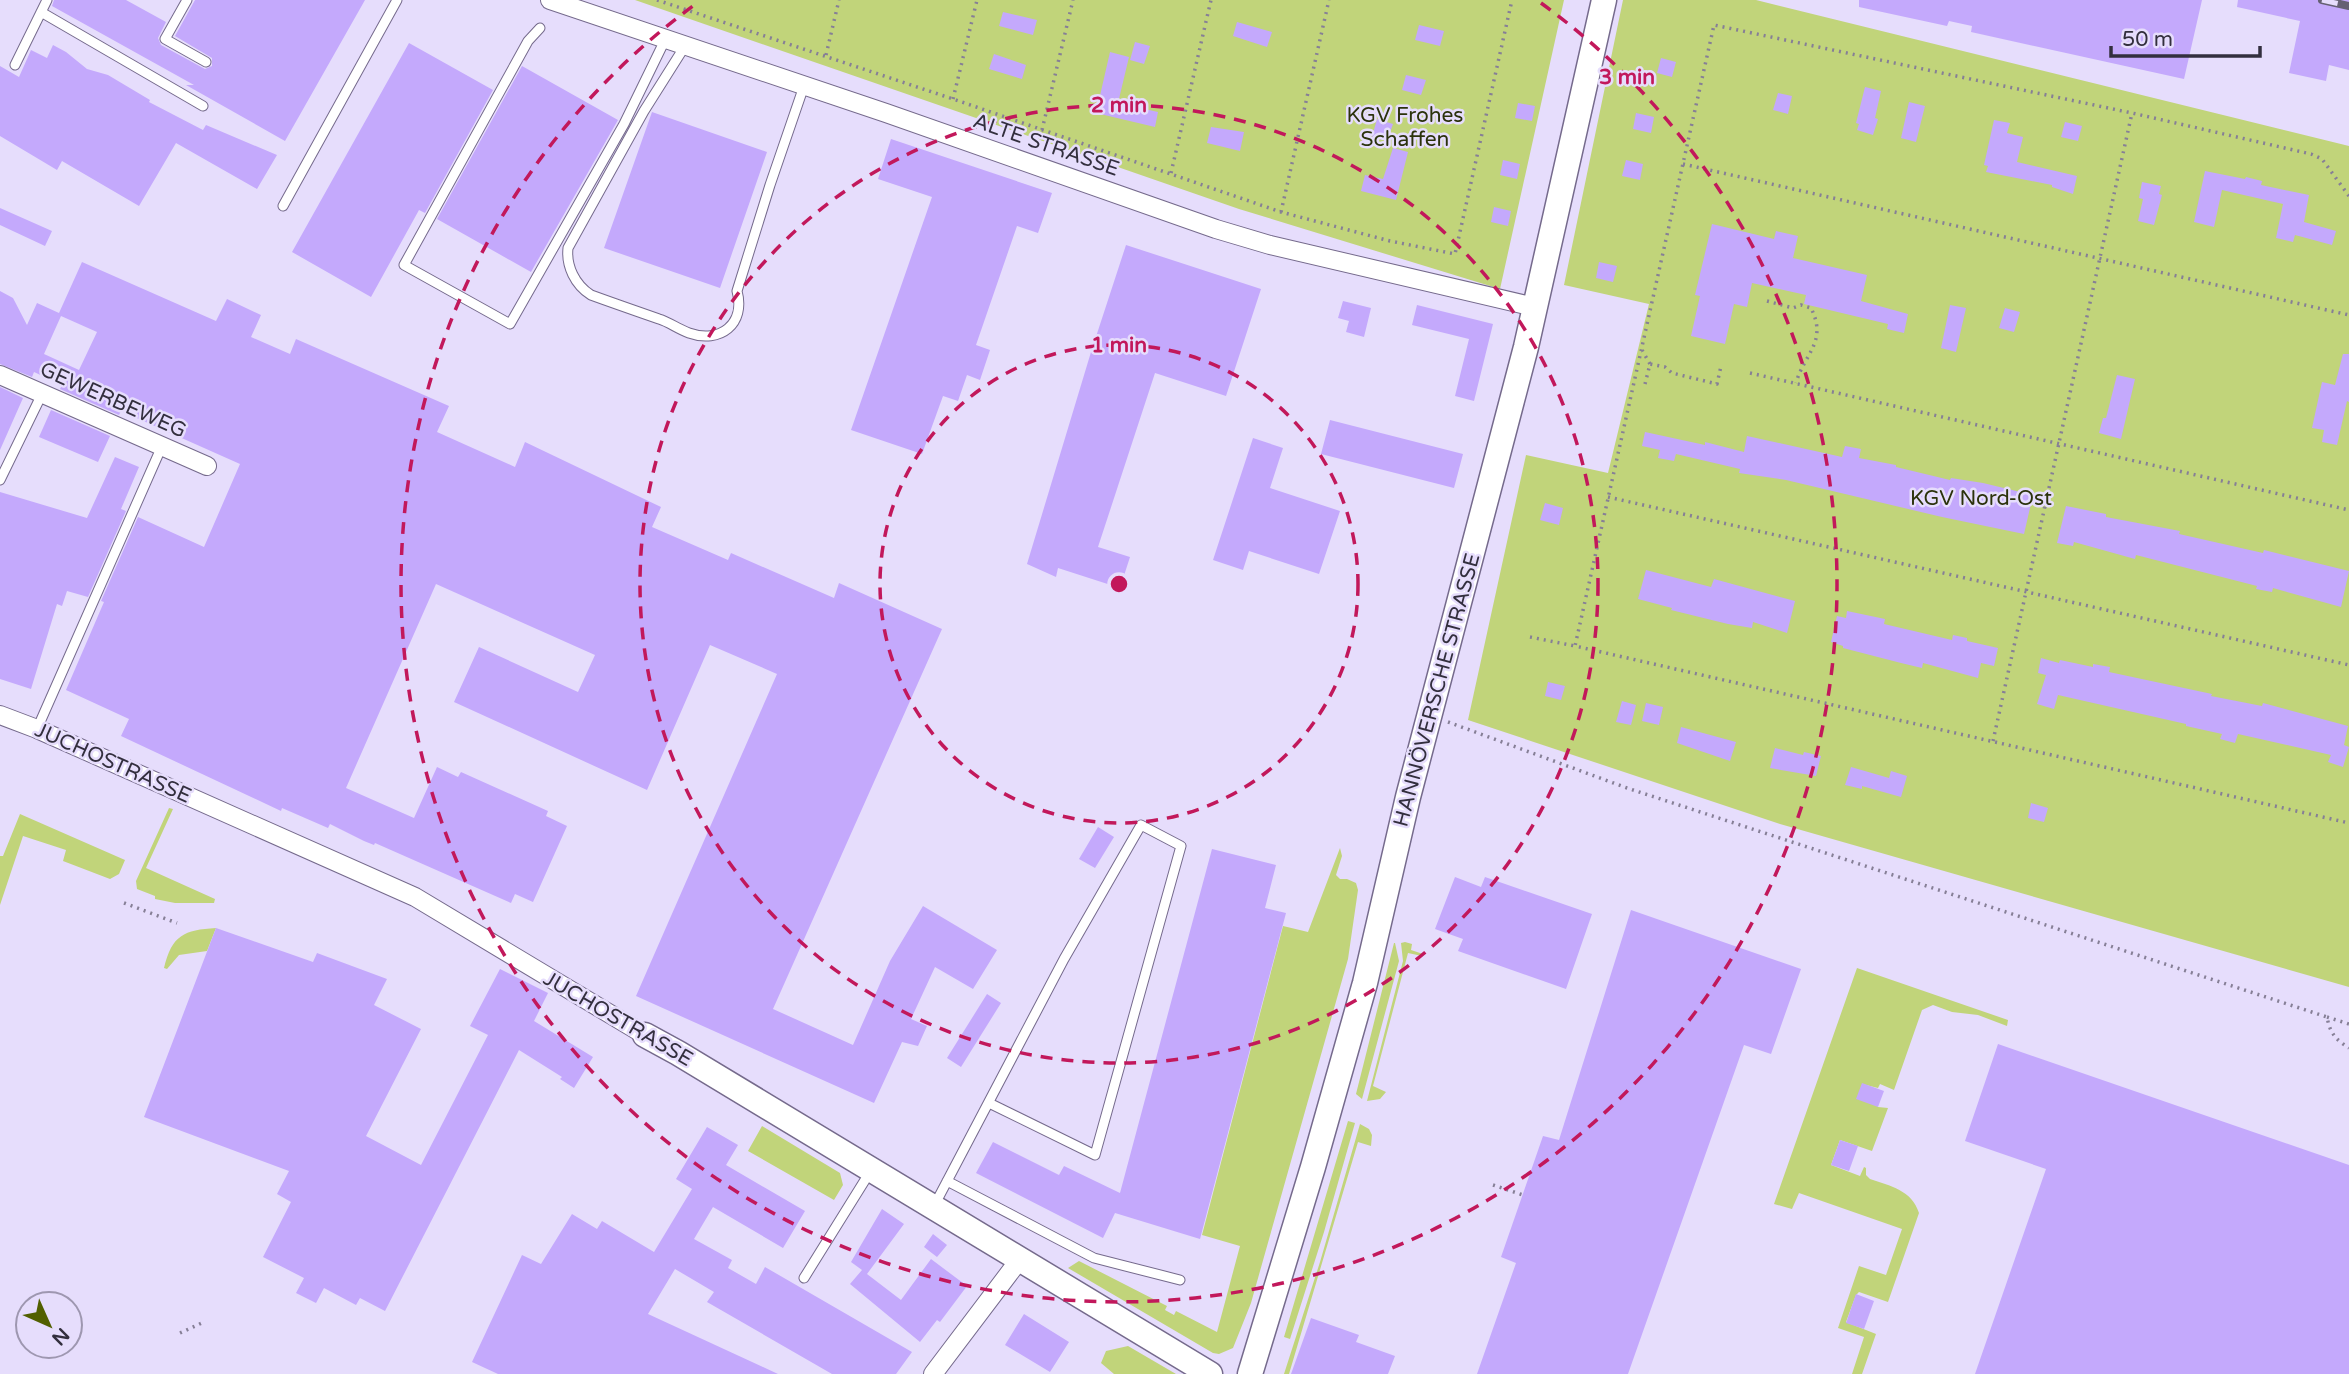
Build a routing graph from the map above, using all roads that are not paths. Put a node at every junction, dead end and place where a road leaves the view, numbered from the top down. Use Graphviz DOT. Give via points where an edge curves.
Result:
graph roads {
  1 [pos="47,0"];
  2 [pos="187,0"];
  3 [pos="397,0"];
  4 [pos="550,0"];
  5 [pos="1604,0"];
  6 [pos="41,12"];
  7 [pos="540,28"];
  8 [pos="665,40"];
  9 [pos="685,46"];
  10 [pos="206,62"];
  11 [pos="15,65"];
  12 [pos="804,86"];
  13 [pos="203,106"];
  14 [pos="283,206"];
  15 [pos="1535,307"];
  16 [pos="0,375"];
  17 [pos="42,394"];
  18 [pos="162,446"];
  19 [pos="207,466"];
  20 [pos="0,480"];
  21 [pos="0,715"];
  22 [pos="37,729"];
  23 [pos="645,1035"];
  24 [pos="989,1103"];
  25 [pos="871,1170"];
  26 [pos="947,1181"];
  27 [pos="933,1207"];
  28 [pos="1020,1259"];
  29 [pos="804,1278"];
  30 [pos="1180,1280"];
  31 [pos="933,1374"];
  32 [pos="1210,1374"];
  33 [pos="1250,1374"];
  1 -- 6 [label="lane"];
  2 -- 10 [label="lane" via="165,39"];
  3 -- 14 [label="lane"];
  4 -- 8 [label="street, ALTE STRASSE"];
  5 -- 15 [label="main road, HANNÖVERSCHE STRASSE"];
  6 -- 11 [label="lane"];
  6 -- 13 [label="lane"];
  7 -- 8 [label="lane" via="528,41 404,265 510,324 624,124"];
  8 -- 9 [label="street, ALTE STRASSE"];
  9 -- 12 [label="street, ALTE STRASSE"];
  9 -- 12 [label="lane" via="568,248 567,258 575,279 590,295 688,332 720,334 740,312 737,291"];
  12 -- 15 [label="street, ALTE STRASSE" via="1227,232"];
  15 -- 33 [label="main road, HANNÖVERSCHE STRASSE" via="1333,1101"];
  16 -- 17 [label="street, GEWERBEWEG"];
  17 -- 18 [label="street, GEWERBEWEG"];
  17 -- 20 [label="lane"];
  18 -- 19 [label="street, GEWERBEWEG"];
  18 -- 22 [label="lane"];
  21 -- 22 [label="street, JUCHOSTRASSE"];
  22 -- 23 [label="street, JUCHOSTRASSE" via="415,897"];
  23 -- 25 [label="main road, JUCHOSTRASSE"];
  24 -- 24 [label="lane" via="1140,825 1181,846 1095,1155"];
  24 -- 26 [label="lane"];
  25 -- 27 [label="main road, JUCHOSTRASSE"];
  25 -- 29 [label="lane"];
  26 -- 27 [label="lane"];
  26 -- 30 [label="lane" via="1094,1258"];
  27 -- 28 [label="main road, JUCHOSTRASSE"];
  28 -- 31 [label="street"];
  28 -- 32 [label="main road, JUCHOSTRASSE"];
}
